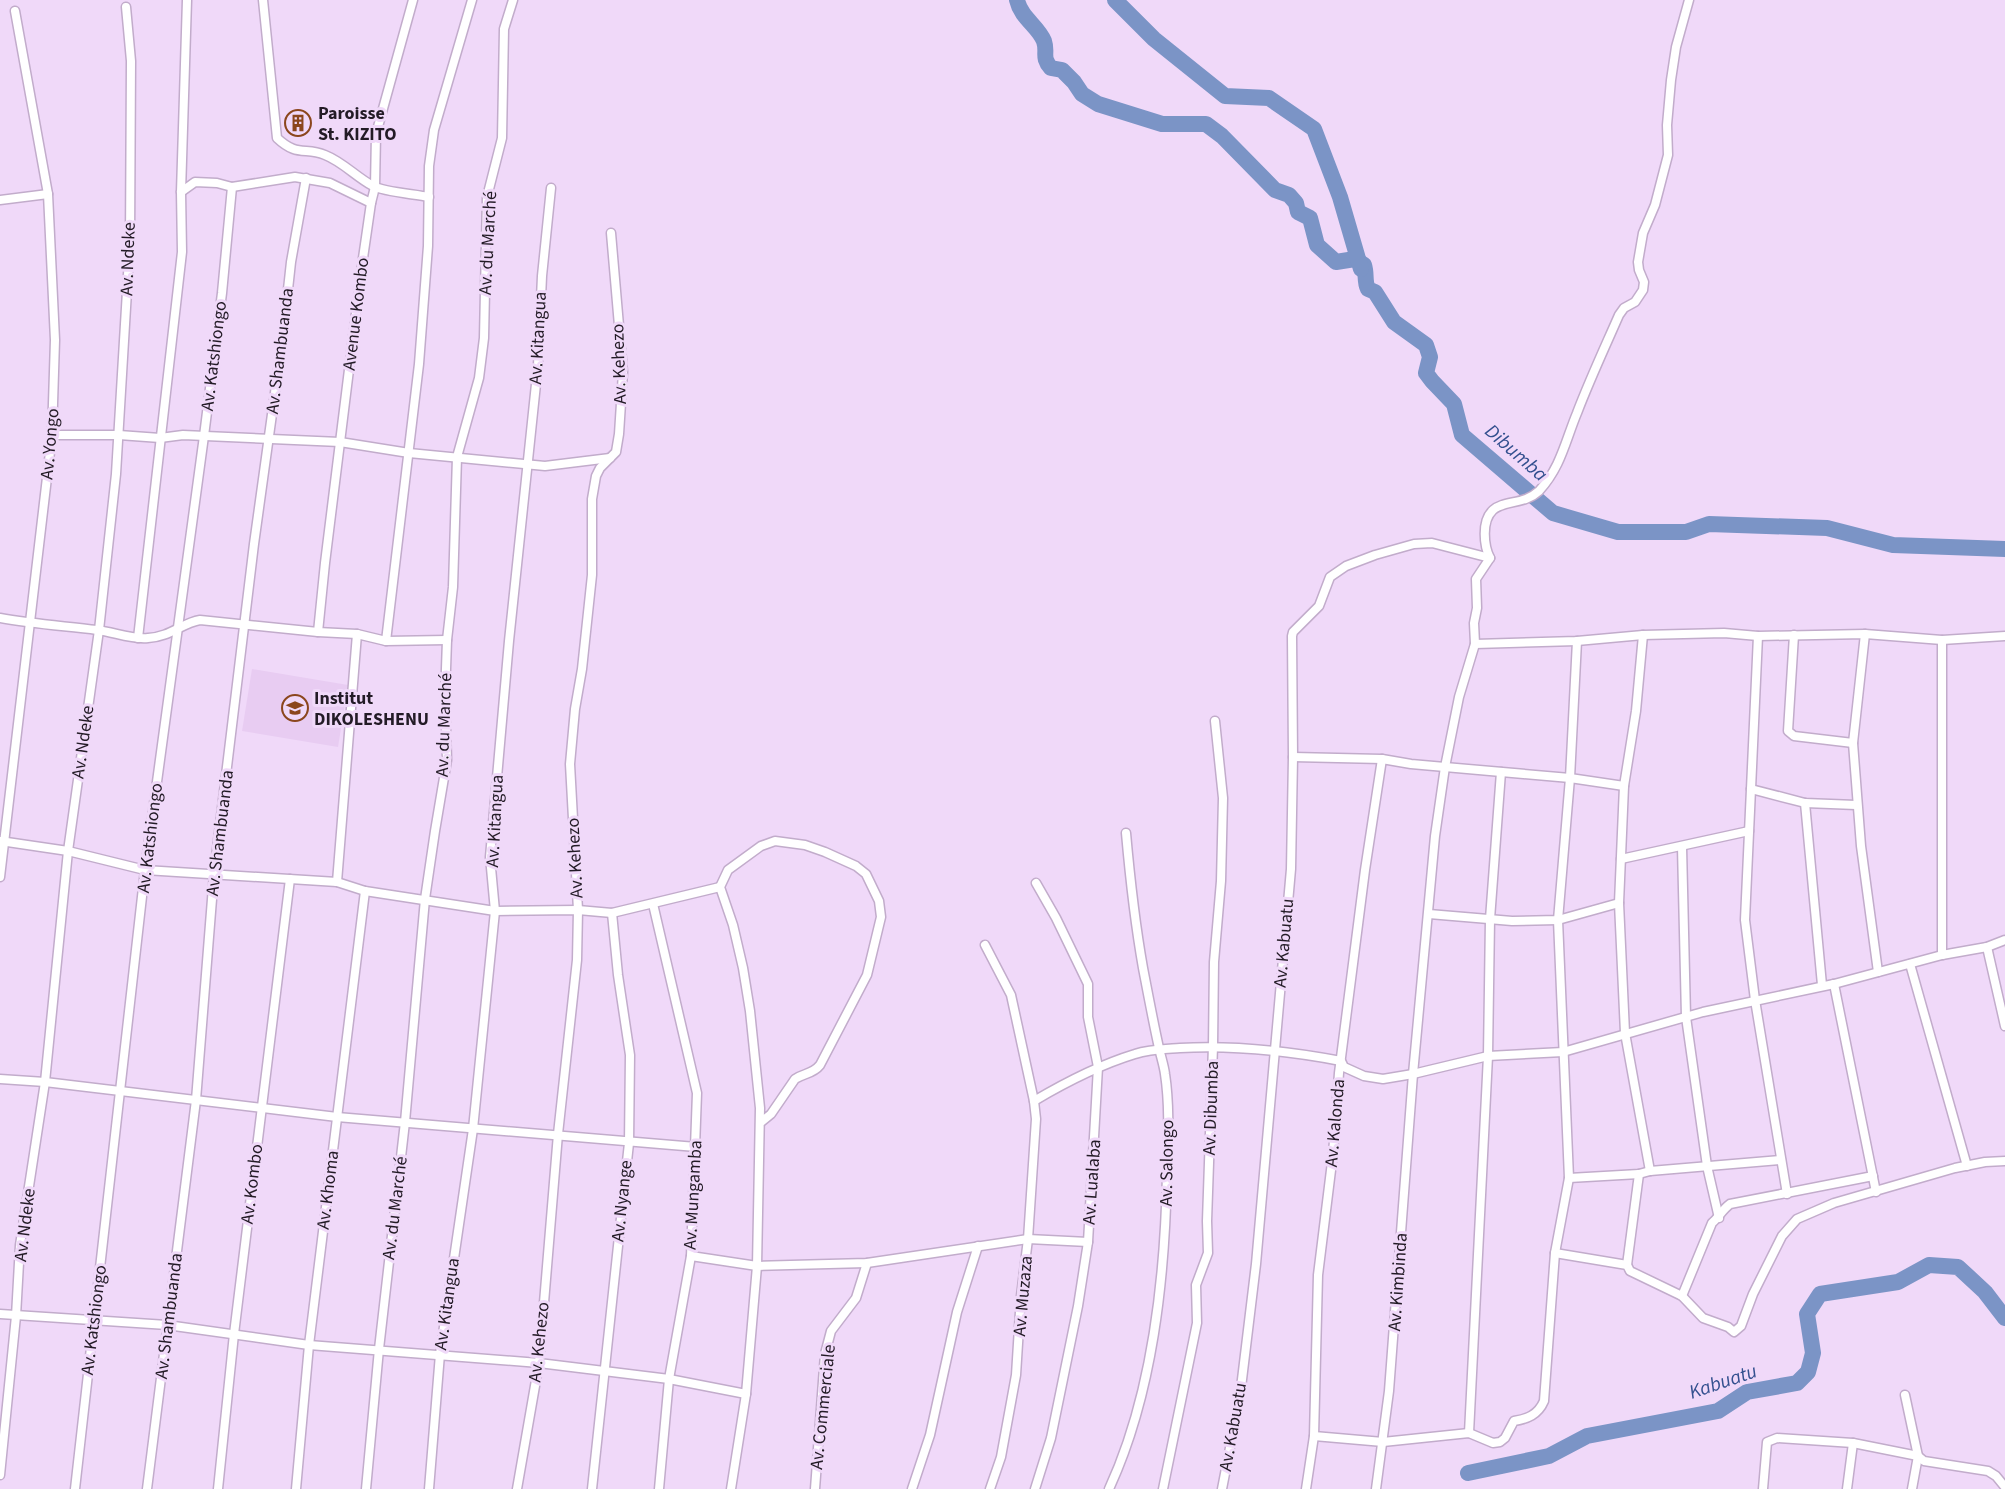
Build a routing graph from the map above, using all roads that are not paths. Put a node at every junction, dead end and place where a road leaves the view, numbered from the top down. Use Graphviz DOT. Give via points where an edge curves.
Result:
graph roads {
  1 [pos="187,0"];
  2 [pos="263,0"];
  3 [pos="413,0"];
  4 [pos="472,0"];
  5 [pos="513,0"];
  6 [pos="1689,0"];
  7 [pos="126,7"];
  8 [pos="15,11"];
  9 [pos="306,178"];
  10 [pos="232,187"];
  11 [pos="375,187"];
  12 [pos="551,189"];
  13 [pos="181,192"];
  14 [pos="48,194"];
  15 [pos="429,197"];
  16 [pos="0,200"];
  17 [pos="370,203"];
  18 [pos="611,233"];
  19 [pos="52,435"];
  20 [pos="119,435"];
  21 [pos="204,436"];
  22 [pos="160,438"];
  23 [pos="269,438"];
  24 [pos="340,442"];
  25 [pos="409,453"];
  26 [pos="457,458"];
  27 [pos="611,458"];
  28 [pos="527,464"];
  29 [pos="1490,558"];
  30 [pos="0,618"];
  31 [pos="30,624"];
  32 [pos="245,624"];
  33 [pos="99,630"];
  34 [pos="178,630"];
  35 [pos="318,632"];
  36 [pos="357,634"];
  37 [pos="1865,634"];
  38 [pos="1642,635"];
  39 [pos="1794,635"];
  40 [pos="1758,636"];
  41 [pos="2005,636"];
  42 [pos="138,638"];
  43 [pos="386,640"];
  44 [pos="447,640"];
  45 [pos="1942,640"];
  46 [pos="1577,641"];
  47 [pos="1474,644"];
  48 [pos="1215,721"];
  49 [pos="1853,743"];
  50 [pos="1293,757"];
  51 [pos="1382,759"];
  52 [pos="1446,767"];
  53 [pos="1501,772"];
  54 [pos="1570,778"];
  55 [pos="1624,786"];
  56 [pos="1751,789"];
  57 [pos="1805,803"];
  58 [pos="1857,806"];
  59 [pos="1749,831"];
  60 [pos="1126,833"];
  61 [pos="2,841"];
  62 [pos="1682,847"];
  63 [pos="68,851"];
  64 [pos="1621,859"];
  65 [pos="145,870"];
  66 [pos="214,874"];
  67 [pos="0,877"];
  68 [pos="290,879"];
  69 [pos="338,882"];
  70 [pos="1036,883"];
  71 [pos="720,887"];
  72 [pos="366,891"];
  73 [pos="425,899"];
  74 [pos="1619,903"];
  75 [pos="653,904"];
  76 [pos="578,910"];
  77 [pos="495,911"];
  78 [pos="612,913"];
  79 [pos="1428,914"];
  80 [pos="1490,919"];
  81 [pos="1558,920"];
  82 [pos="2005,940"];
  83 [pos="985,945"];
  84 [pos="1987,947"];
  85 [pos="1942,954"];
  86 [pos="1910,964"];
  87 [pos="1878,972"];
  88 [pos="1834,984"];
  89 [pos="1822,986"];
  90 [pos="1755,1000"];
  91 [pos="1686,1017"];
  92 [pos="2005,1026"];
  93 [pos="1625,1033"];
  94 [pos="1213,1046"];
  95 [pos="1159,1049"];
  96 [pos="1275,1052"];
  97 [pos="1563,1052"];
  98 [pos="1488,1056"];
  99 [pos="1341,1061"];
  100 [pos="1098,1067"];
  101 [pos="1413,1074"];
  102 [pos="0,1079"];
  103 [pos="45,1082"];
  104 [pos="121,1091"];
  105 [pos="196,1100"];
  106 [pos="1034,1101"];
  107 [pos="261,1107"];
  108 [pos="337,1117"];
  109 [pos="405,1122"];
  110 [pos="760,1123"];
  111 [pos="473,1129"];
  112 [pos="558,1134"];
  113 [pos="629,1143"];
  114 [pos="696,1148"];
  115 [pos="1781,1160"];
  116 [pos="2005,1161"];
  117 [pos="1707,1166"];
  118 [pos="1967,1166"];
  119 [pos="1650,1171"];
  120 [pos="1640,1174"];
  121 [pos="1873,1176"];
  122 [pos="1569,1178"];
  123 [pos="1876,1192"];
  124 [pos="1787,1194"];
  125 [pos="1719,1218"];
  126 [pos="1028,1239"];
  127 [pos="1088,1242"];
  128 [pos="978,1246"];
  129 [pos="1555,1253"];
  130 [pos="691,1256"];
  131 [pos="867,1263"];
  132 [pos="1627,1265"];
  133 [pos="757,1266"];
  134 [pos="1682,1296"];
  135 [pos="0,1314"];
  136 [pos="16,1316"];
  137 [pos="94,1320"];
  138 [pos="168,1325"];
  139 [pos="234,1334"];
  140 [pos="309,1345"];
  141 [pos="379,1349"];
  142 [pos="440,1354"];
  143 [pos="539,1364"];
  144 [pos="603,1372"];
  145 [pos="669,1379"];
  146 [pos="746,1394"];
  147 [pos="1905,1395"];
  148 [pos="1468,1433"];
  149 [pos="1314,1436"];
  150 [pos="1383,1442"];
  151 [pos="1853,1443"];
  152 [pos="1918,1456"];
  153 [pos="0,1475"];
  154 [pos="2005,1487"];
  155 [pos="75,1489"];
  156 [pos="147,1489"];
  157 [pos="218,1489"];
  158 [pos="296,1489"];
  159 [pos="366,1489"];
  160 [pos="429,1489"];
  161 [pos="517,1489"];
  162 [pos="592,1489"];
  163 [pos="659,1489"];
  164 [pos="731,1489"];
  165 [pos="815,1489"];
  166 [pos="912,1489"];
  167 [pos="990,1489"];
  168 [pos="1035,1489"];
  169 [pos="1109,1489"];
  170 [pos="1163,1489"];
  171 [pos="1222,1489"];
  172 [pos="1306,1489"];
  173 [pos="1376,1489"];
  174 [pos="1763,1489"];
  175 [pos="1847,1489"];
  176 [pos="1912,1489"];
  1 -- 13 [label="street"];
  2 -- 11 [label="street" via="277,138 286,147 322,153 337,160"];
  3 -- 11 [label="street, Avenue Kombo" via="376,134"];
  4 -- 15 [label="street" via="434,130"];
  5 -- 26 [label="street, Av. du Marché" via="504,29 502,138 487,197 484,338 479,378"];
  6 -- 29 [label="street" via="1671,80 1668,154 1638,262 1643,290 1619,315 1553,474 1534,495 1494,509 1490,515 1485,530"];
  7 -- 20 [label="street, Av. Ndeke" via="131,61 130,241"];
  8 -- 14 [label="street, Av. Yongo"];
  9 -- 10 [label="street"];
  9 -- 17 [label="street" via="330,183"];
  9 -- 23 [label="street, Av. Shambuanda" via="291,262"];
  10 -- 13 [label="street" via="195,182"];
  10 -- 21 [label="street, Av. Katshiongo"];
  11 -- 15 [label="street"];
  11 -- 17 [label="street, Avenue Kombo"];
  12 -- 28 [label="street, Av. Kitangua"];
  13 -- 22 [label="street" via="182,252"];
  14 -- 16 [label="street"];
  14 -- 19 [label="street, Av. Yongo" via="55,340"];
  15 -- 25 [label="street"];
  17 -- 24 [label="street, Avenue Kombo"];
  18 -- 27 [label="street, Av. Kehezo" via="623,372 620,434"];
  19 -- 20 [label="street"];
  19 -- 31 [label="street, Av. Yongo"];
  20 -- 22 [label="street"];
  20 -- 33 [label="street, Av. Ndeke"];
  21 -- 22 [label="street"];
  21 -- 23 [label="street"];
  21 -- 34 [label="street, Av. Katshiongo"];
  22 -- 42 [label="street"];
  23 -- 24 [label="street"];
  23 -- 32 [label="street, Av. Shambuanda"];
  24 -- 25 [label="street"];
  24 -- 35 [label="street, Avenue Kombo"];
  25 -- 26 [label="street"];
  25 -- 43 [label="street"];
  26 -- 28 [label="street"];
  26 -- 44 [label="street, Av. du Marché" via="453,587"];
  27 -- 28 [label="street" via="545,466"];
  27 -- 76 [label="street, Av. Kehezo" via="596,476 592,499 592,575 570,764"];
  28 -- 77 [label="street, Av. Kitangua" via="490,857"];
  29 -- 47 [label="street, Av. Kimbinda" via="1476,579"];
  29 -- 50 [label="street, Av. Kabuatu" via="1432,543 1414,544 1346,566 1329,577 1319,606 1292,636"];
  30 -- 31 [label="street"];
  31 -- 33 [label="street"];
  31 -- 61 [label="street, Av. Yongo"];
  32 -- 34 [label="street" via="200,620"];
  32 -- 35 [label="street"];
  32 -- 66 [label="street, Av. Shambuanda"];
  33 -- 42 [label="street"];
  33 -- 63 [label="street, Av. Ndeke"];
  34 -- 42 [label="street"];
  34 -- 65 [label="street, Av. Katshiongo"];
  35 -- 36 [label="street"];
  36 -- 43 [label="street"];
  36 -- 69 [label="street"];
  37 -- 39 [label="street"];
  37 -- 45 [label="street"];
  37 -- 49 [label="street"];
  38 -- 40 [label="street"];
  38 -- 46 [label="street"];
  38 -- 55 [label="street" via="1636,711"];
  39 -- 40 [label="street"];
  39 -- 49 [label="street" via="1788,731 1794,736"];
  40 -- 56 [label="street"];
  41 -- 45 [label="street"];
  43 -- 44 [label="street"];
  44 -- 73 [label="street, Av. du Marché" via="447,760"];
  45 -- 85 [label="street"];
  46 -- 47 [label="street"];
  46 -- 54 [label="street"];
  47 -- 52 [label="street, Av. Kimbinda"];
  48 -- 94 [label="street, Av. Dibumba" via="1223,798"];
  49 -- 58 [label="street"];
  50 -- 51 [label="street"];
  50 -- 96 [label="street, Av. Kabuatu" via="1291,869"];
  51 -- 52 [label="street"];
  51 -- 99 [label="street, Av. Kalonda"];
  52 -- 53 [label="street"];
  52 -- 79 [label="street, Av. Kimbinda"];
  53 -- 54 [label="street"];
  53 -- 80 [label="street"];
  54 -- 55 [label="street"];
  54 -- 81 [label="street"];
  55 -- 64 [label="street"];
  56 -- 57 [label="street"];
  56 -- 59 [label="street"];
  57 -- 58 [label="street"];
  57 -- 89 [label="street"];
  58 -- 87 [label="street"];
  59 -- 62 [label="street"];
  59 -- 90 [label="street" via="1745,920"];
  60 -- 95 [label="street, Av. Salongo" via="1131,891"];
  61 -- 63 [label="street"];
  61 -- 67 [label="street, Av. Yongo"];
  62 -- 64 [label="street"];
  62 -- 91 [label="street"];
  63 -- 65 [label="street"];
  63 -- 103 [label="street, Av. Ndeke"];
  64 -- 74 [label="street"];
  65 -- 66 [label="street"];
  65 -- 104 [label="street, Av. Katshiongo"];
  66 -- 68 [label="street"];
  66 -- 105 [label="street, Av. Shambuanda"];
  68 -- 69 [label="street"];
  68 -- 107 [label="street, Av. Kombo"];
  69 -- 72 [label="street"];
  70 -- 100 [label="street, Av. Lualaba" via="1088,984 1088,1017"];
  71 -- 75 [label="street"];
  71 -- 110 [label="street" via="734,925 748,1000"];
  71 -- 110 [label="street" via="728,870 761,846 787,842 825,852 856,866 866,874 879,901 881,917 867,975 820,1065 813,1073 795,1079 771,1114"];
  72 -- 73 [label="street"];
  72 -- 108 [label="street, Av. Khoma"];
  73 -- 77 [label="street"];
  73 -- 109 [label="street, Av. du Marché"];
  74 -- 81 [label="street"];
  74 -- 93 [label="street"];
  75 -- 78 [label="street"];
  75 -- 114 [label="street, Av. Mungamba" via="697,1093"];
  76 -- 77 [label="street"];
  76 -- 78 [label="street"];
  76 -- 112 [label="street, Av. Kehezo" via="577,960"];
  77 -- 111 [label="street, Av. Kitangua"];
  78 -- 113 [label="street, Av. Nyange" via="630,1055"];
  79 -- 80 [label="street"];
  79 -- 101 [label="street, Av. Kimbinda"];
  80 -- 81 [label="street"];
  80 -- 98 [label="street"];
  81 -- 97 [label="street"];
  82 -- 84 [label="street"];
  83 -- 106 [label="street, Av. Muzaza" via="1011,995"];
  84 -- 85 [label="street"];
  84 -- 92 [label="street"];
  85 -- 86 [label="street"];
  86 -- 87 [label="street"];
  86 -- 118 [label="street"];
  87 -- 88 [label="street"];
  88 -- 89 [label="street"];
  88 -- 121 [label="street"];
  89 -- 90 [label="street"];
  90 -- 91 [label="street"];
  90 -- 115 [label="street"];
  91 -- 93 [label="street"];
  91 -- 117 [label="street"];
  93 -- 97 [label="street"];
  93 -- 119 [label="street"];
  94 -- 95 [label="street"];
  94 -- 96 [label="street"];
  94 -- 170 [label="street, Av. Dibumba" via="1208,1253 1196,1285 1197,1323"];
  95 -- 100 [label="street"];
  95 -- 169 [label="street, Av. Salongo" via="1168,1123 1167,1204 1159,1297 1134,1421"];
  96 -- 99 [label="street"];
  96 -- 171 [label="street, Av. Kabuatu" via="1240,1396"];
  97 -- 98 [label="street"];
  97 -- 122 [label="street"];
  98 -- 101 [label="street"];
  98 -- 148 [label="street"];
  99 -- 101 [label="street" via="1344,1067 1364,1076 1383,1079"];
  99 -- 149 [label="street, Av. Kalonda" via="1318,1275"];
  100 -- 106 [label="street"];
  100 -- 127 [label="street, Av. Lualaba"];
  101 -- 150 [label="street, Av. Kimbinda"];
  102 -- 103 [label="street"];
  103 -- 104 [label="street"];
  103 -- 136 [label="street, Av. Ndeke" via="20,1245"];
  104 -- 105 [label="street"];
  104 -- 137 [label="street, Av. Katshiongo"];
  105 -- 107 [label="street"];
  105 -- 138 [label="street, Av. Shambuanda"];
  106 -- 126 [label="street, Av. Muzaza"];
  107 -- 108 [label="street"];
  107 -- 139 [label="street, Av. Kombo"];
  108 -- 109 [label="street"];
  108 -- 140 [label="street, Av. Khoma"];
  109 -- 111 [label="street"];
  109 -- 141 [label="street, Av. du Marché"];
  110 -- 133 [label="street"];
  111 -- 112 [label="street"];
  111 -- 142 [label="street, Av. Kitangua"];
  112 -- 113 [label="street"];
  112 -- 143 [label="street, Av. Kehezo"];
  113 -- 114 [label="street"];
  113 -- 144 [label="street, Av. Nyange"];
  114 -- 130 [label="street, Av. Mungamba"];
  115 -- 117 [label="street"];
  115 -- 124 [label="street"];
  116 -- 118 [label="street"];
  117 -- 119 [label="street"];
  117 -- 125 [label="street"];
  118 -- 123 [label="street"];
  119 -- 120 [label="street"];
  120 -- 122 [label="street"];
  120 -- 132 [label="street"];
  121 -- 123 [label="street"];
  121 -- 124 [label="street"];
  122 -- 129 [label="street"];
  123 -- 134 [label="street" via="1834,1203 1797,1219 1782,1236 1741,1326 1734,1332 1703,1318"];
  124 -- 125 [label="street" via="1730,1204 1722,1209"];
  125 -- 134 [label="street" via="1712,1223"];
  126 -- 127 [label="street"];
  126 -- 128 [label="street"];
  126 -- 167 [label="street, Av. Muzaza" via="1016,1375 1001,1457"];
  127 -- 168 [label="street, Av. Lualaba" via="1051,1438"];
  128 -- 131 [label="street"];
  128 -- 166 [label="street" via="957,1312 930,1435"];
  129 -- 132 [label="street"];
  129 -- 148 [label="street" via="1542,1406 1530,1418 1514,1421 1500,1442"];
  130 -- 133 [label="street"];
  130 -- 145 [label="street, Av. Mungamba"];
  131 -- 133 [label="street"];
  131 -- 165 [label="street, Av. Commerciale" via="856,1298 831,1331 825,1354"];
  132 -- 134 [label="street" via="1630,1271"];
  133 -- 146 [label="street"];
  135 -- 136 [label="street"];
  136 -- 137 [label="street"];
  136 -- 153 [label="street, Av. Ndeke"];
  137 -- 138 [label="street"];
  137 -- 155 [label="street, Av. Katshiongo"];
  138 -- 139 [label="street"];
  138 -- 156 [label="street, Av. Shambuanda"];
  139 -- 140 [label="street"];
  139 -- 157 [label="street, Av. Kombo"];
  140 -- 141 [label="street"];
  140 -- 158 [label="street, Av. Khoma"];
  141 -- 142 [label="street"];
  141 -- 159 [label="street, Av. du Marché"];
  142 -- 143 [label="street"];
  142 -- 160 [label="street, Av. Kitangua"];
  143 -- 144 [label="street"];
  143 -- 161 [label="street, Av. Kehezo"];
  144 -- 145 [label="street"];
  144 -- 162 [label="street, Av. Nyange"];
  145 -- 146 [label="street"];
  145 -- 163 [label="street, Av. Mungamba"];
  146 -- 164 [label="street"];
  147 -- 152 [label="street"];
  148 -- 150 [label="street"];
  149 -- 150 [label="street"];
  149 -- 172 [label="street, Av. Kalonda"];
  150 -- 173 [label="street, Av. Kimbinda"];
  151 -- 152 [label="street"];
  151 -- 174 [label="street" via="1777,1437 1770,1440"];
  151 -- 175 [label="street"];
  152 -- 154 [label="street" via="1924,1461 1988,1471"];
  152 -- 176 [label="street"];
}
